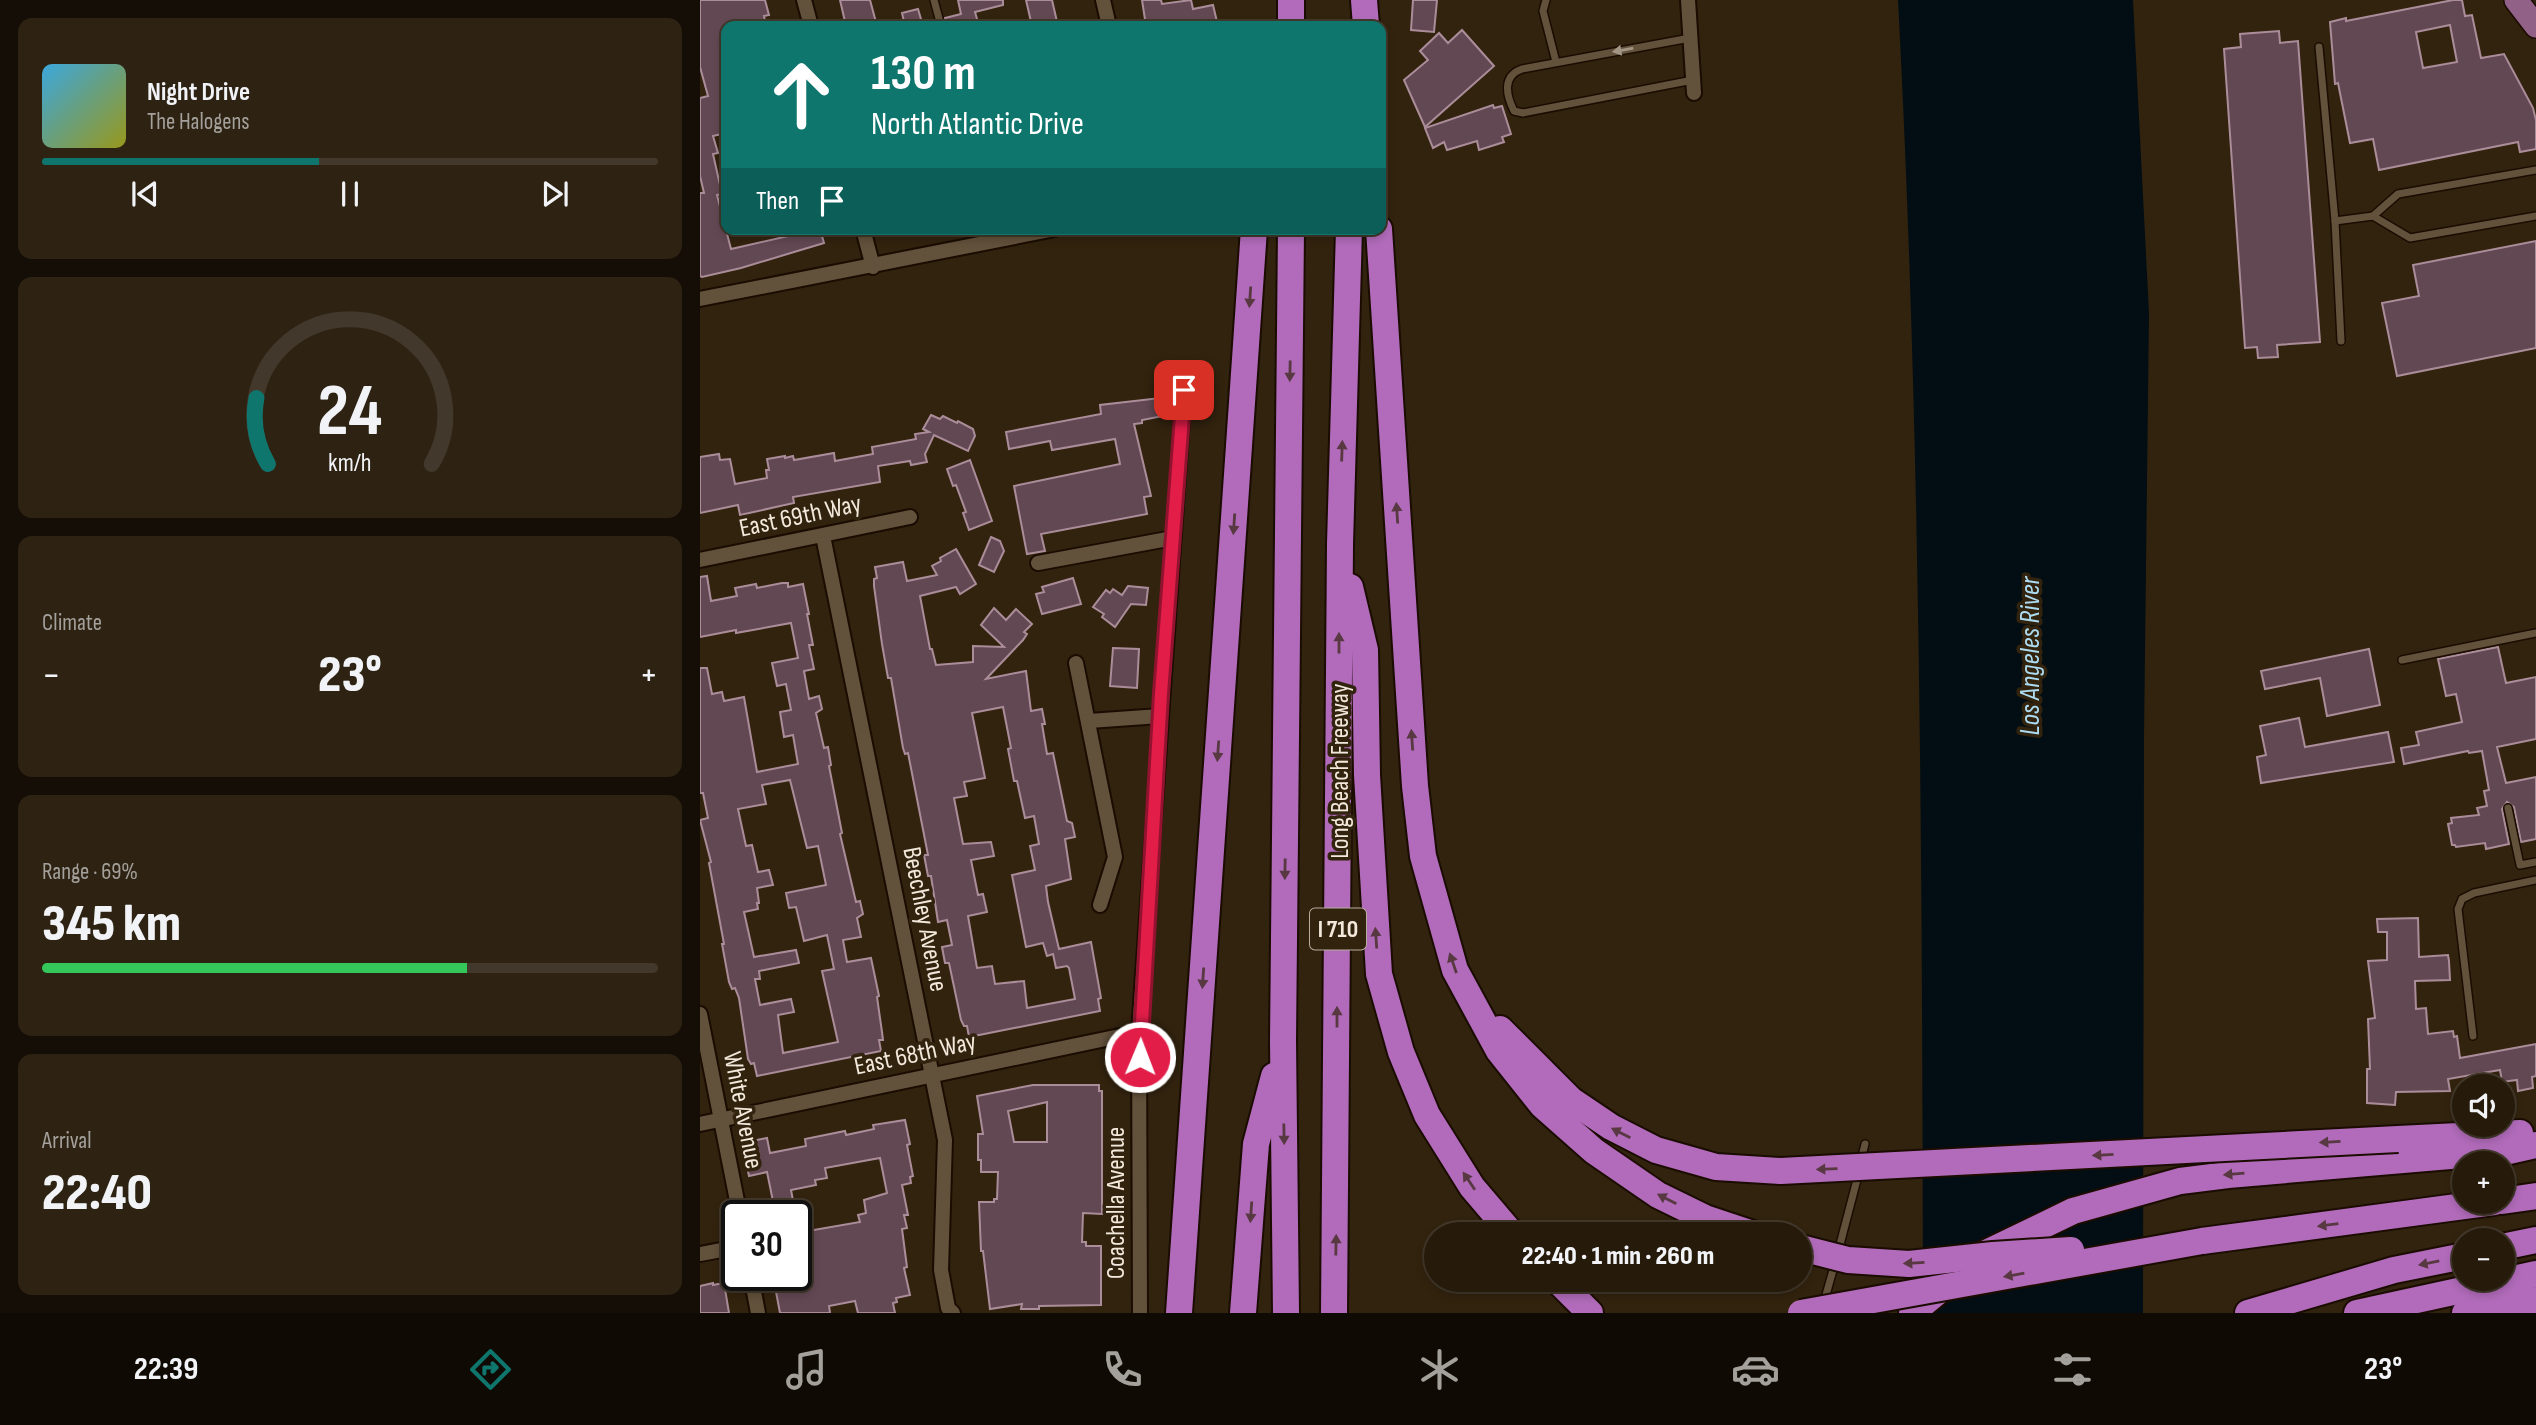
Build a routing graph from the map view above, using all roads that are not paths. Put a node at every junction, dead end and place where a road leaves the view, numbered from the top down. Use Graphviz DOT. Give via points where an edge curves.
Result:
graph roads {
  1 [pos="804,0"];
  2 [pos="934,0"];
  3 [pos="1103,0"];
  4 [pos="1291,0"];
  5 [pos="1355,0"];
  6 [pos="1364,0"];
  7 [pos="1546,0"];
  8 [pos="1688,0"];
  9 [pos="2516,0"];
  10 [pos="810,21"];
  11 [pos="940,21"];
  12 [pos="1109,21"];
  13 [pos="1291,21"];
  14 [pos="1354,21"];
  15 [pos="1366,21"];
  16 [pos="2536,26"];
  17 [pos="1690,38"];
  18 [pos="2319,47"];
  19 [pos="1556,62"];
  20 [pos="1693,86"];
  21 [pos="2536,170"];
  22 [pos="2373,216"];
  23 [pos="2536,216"];
  24 [pos="2335,221"];
  25 [pos="865,235"];
  26 [pos="993,235"];
  27 [pos="1254,235"];
  28 [pos="1291,235"];
  29 [pos="1349,235"];
  30 [pos="1379,235"];
  31 [pos="873,267"];
  32 [pos="700,299"];
  33 [pos="2342,341"];
  34 [pos="1184,390"];
  35 [pos="910,517"];
  36 [pos="823,536"];
  37 [pos="1172,538"];
  38 [pos="1340,544"];
  39 [pos="700,560"];
  40 [pos="1038,562"];
  41 [pos="2536,633"];
  42 [pos="2402,660"];
  43 [pos="1076,663"];
  44 [pos="1160,716"];
  45 [pos="1089,721"];
  46 [pos="2508,808"];
  47 [pos="2536,862"];
  48 [pos="2536,880"];
  49 [pos="1100,905"];
  50 [pos="1469,996"];
  51 [pos="700,1014"];
  52 [pos="1139,1032"];
  53 [pos="2473,1036"];
  54 [pos="1283,1041"];
  55 [pos="932,1074"];
  56 [pos="721,1120"];
  57 [pos="700,1124"];
  58 [pos="2536,1132"];
  59 [pos="1865,1144"];
  60 [pos="2536,1145"];
  61 [pos="2396,1150"];
  62 [pos="2536,1196"];
  63 [pos="2515,1199"];
  64 [pos="737,1200"];
  65 [pos="2452,1208"];
  66 [pos="1502,1222"];
  67 [pos="1717,1222"];
  68 [pos="2536,1240"];
  69 [pos="2202,1241"];
  70 [pos="2515,1244"];
  71 [pos="721,1250"];
  72 [pos="1812,1251"];
  73 [pos="700,1254"];
  74 [pos="2536,1261"];
  75 [pos="2452,1262"];
  76 [pos="2515,1265"];
  77 [pos="2536,1274"];
  78 [pos="2452,1278"];
  79 [pos="2395,1288"];
  80 [pos="754,1291"];
  81 [pos="1569,1292"];
  82 [pos="2536,1300"];
  83 [pos="2536,1307"];
  84 [pos="758,1313"];
  85 [pos="953,1313"];
  86 [pos="1140,1313"];
  87 [pos="1180,1313"];
  88 [pos="1243,1313"];
  89 [pos="1286,1313"];
  90 [pos="1334,1313"];
  91 [pos="1590,1313"];
  92 [pos="1801,1313"];
  93 [pos="1821,1313"];
  94 [pos="1912,1313"];
  95 [pos="2248,1313"];
  96 [pos="2309,1313"];
  97 [pos="2357,1313"];
  98 [pos="2465,1313"];
  99 [pos="2515,1313"];
  1 -- 10 [label="street"];
  2 -- 11 [label="lane"];
  3 -- 12 [label="street"];
  4 -- 13 [label="highway"];
  5 -- 14 [label="highway"];
  6 -- 15 [label="highway"];
  7 -- 19 [label="lane" via="1543,11"];
  8 -- 17 [label="street"];
  9 -- 16 [label="main road"];
  17 -- 19 [label="lane, one-way"];
  17 -- 20 [label="street"];
  18 -- 24 [label="lane"];
  19 -- 20 [label="lane" via="1515,71 1507,87 1514,111"];
  21 -- 22 [label="lane" via="2398,194"];
  22 -- 23 [label="lane" via="2410,238"];
  22 -- 24 [label="lane"];
  24 -- 33 [label="lane"];
  25 -- 31 [label="street"];
  26 -- 31 [label="street"];
  27 -- 87 [label="highway, one-way"];
  28 -- 54 [label="highway, Long Beach Freeway / I 710, one-way"];
  38 -- 29 [label="highway, Long Beach Freeway / I 710, one-way"];
  50 -- 30 [label="highway, one-way" via="1455,970 1423,856"];
  31 -- 32 [label="street"];
  34 -- 37 [label="street, Coachella Avenue"];
  35 -- 36 [label="street, East 69th Way"];
  36 -- 39 [label="street, East 69th Way"];
  36 -- 55 [label="street, Beechley Avenue"];
  37 -- 40 [label="street"];
  37 -- 44 [label="street, Coachella Avenue"];
  66 -- 38 [label="highway, one-way" via="1472,1188 1427,1115 1401,1052 1379,975 1368,801 1365,650"];
  90 -- 38 [label="highway, Long Beach Freeway / I 710, one-way"];
  41 -- 42 [label="lane"];
  43 -- 45 [label="street"];
  44 -- 45 [label="street"];
  44 -- 52 [label="street, Coachella Avenue"];
  45 -- 49 [label="street" via="1115,857"];
  46 -- 47 [label="lane" via="2520,865"];
  48 -- 53 [label="lane" via="2474,893 2462,900 2458,909"];
  61 -- 50 [label="highway, one-way, bridge" via="1781,1171 1716,1167 1656,1150 1611,1128 1571,1100"];
  67 -- 50 [label="highway, one-way" via="1658,1195 1594,1151 1542,1105 1499,1051"];
  51 -- 56 [label="street, White Avenue"];
  52 -- 55 [label="street, East 68th Way"];
  52 -- 86 [label="street, Coachella Avenue"];
  54 -- 88 [label="highway, one-way" via="1256,1144"];
  54 -- 89 [label="highway, Long Beach Freeway / I 710, one-way"];
  55 -- 56 [label="street, East 68th Way"];
  55 -- 85 [label="street, Beechley Avenue" via="945,1140 941,1270"];
  56 -- 57 [label="street, East 68th Way"];
  56 -- 64 [label="street, White Avenue"];
  58 -- 61 [label="highway"];
  59 -- 93 [label="lane"];
  60 -- 61 [label="highway" via="2509,1151"];
  61 -- 94 [label="highway, one-way, bridge" via="2180,1181 2073,1211 1981,1255"];
  62 -- 63 [label="highway"];
  65 -- 69 [label="highway, one-way"];
  68 -- 70 [label="highway"];
  69 -- 72 [label="highway, one-way, bridge" via="1909,1264 1848,1260"];
  69 -- 92 [label="highway, one-way, bridge"];
  71 -- 73 [label="street"];
  74 -- 76 [label="highway"];
  75 -- 79 [label="highway, one-way"];
  77 -- 79 [label="highway"];
  78 -- 79 [label="highway"];
  79 -- 95 [label="highway"];
  79 -- 96 [label="highway"];
  79 -- 97 [label="highway"];
  80 -- 84 [label="street"];
  81 -- 91 [label="highway"];
  82 -- 98 [label="highway"];
  83 -- 99 [label="highway"];
}
